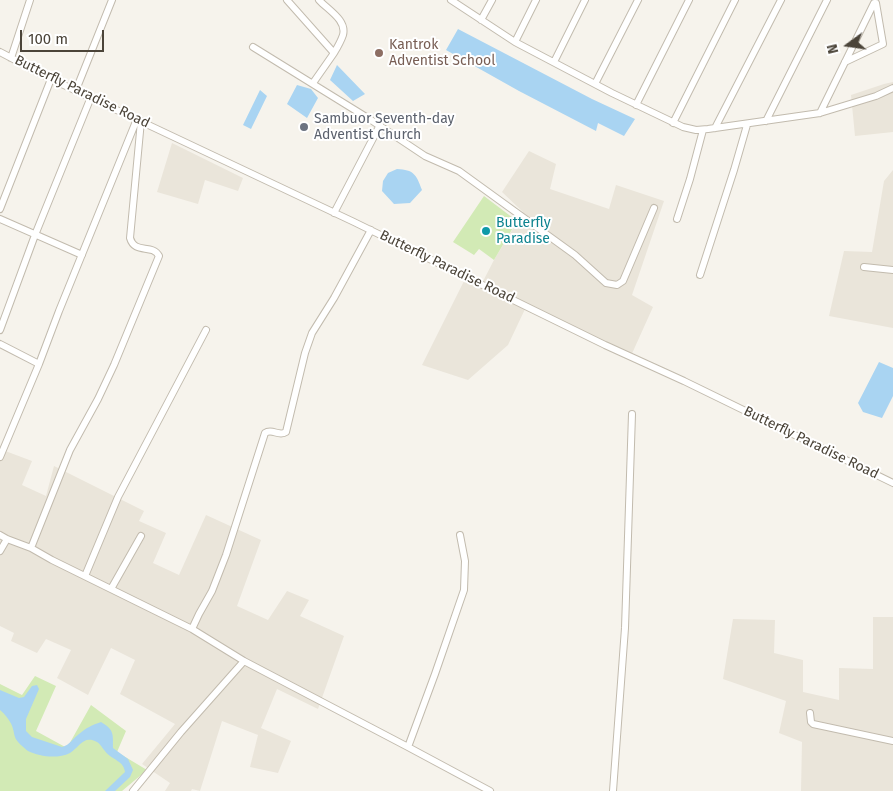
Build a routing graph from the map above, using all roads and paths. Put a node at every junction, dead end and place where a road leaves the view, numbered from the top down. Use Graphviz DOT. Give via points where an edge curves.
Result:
graph roads {
  1 [pos="30,0"];
  2 [pos="112,0"];
  3 [pos="287,0"];
  4 [pos="319,0"];
  5 [pos="451,0"];
  6 [pos="492,0"];
  7 [pos="536,0"];
  8 [pos="585,0"];
  9 [pos="638,0"];
  10 [pos="689,0"];
  11 [pos="735,0"];
  12 [pos="781,0"];
  13 [pos="827,0"];
  14 [pos="481,20"];
  15 [pos="515,42"];
  16 [pos="253,47"];
  17 [pos="0,52"];
  18 [pos="334,53"];
  19 [pos="11,58"];
  20 [pos="554,62"];
  21 [pos="845,62"];
  22 [pos="51,79"];
  23 [pos="313,83"];
  24 [pos="595,84"];
  25 [pos="893,88"];
  26 [pos="76,90"];
  27 [pos="91,97"];
  28 [pos="636,105"];
  29 [pos="820,113"];
  30 [pos="139,120"];
  31 [pos="766,121"];
  32 [pos="673,123"];
  33 [pos="747,124"];
  34 [pos="380,125"];
  35 [pos="715,128"];
  36 [pos="703,130"];
  37 [pos="654,208"];
  38 [pos="0,209"];
  39 [pos="334,213"];
  40 [pos="0,219"];
  41 [pos="677,219"];
  42 [pos="371,230"];
  43 [pos="34,234"];
  44 [pos="82,256"];
  45 [pos="864,267"];
  46 [pos="893,270"];
  47 [pos="700,275"];
  48 [pos="0,330"];
  49 [pos="206,330"];
  50 [pos="0,344"];
  51 [pos="40,364"];
  52 [pos="632,414"];
  53 [pos="0,457"];
  54 [pos="893,483"];
  55 [pos="0,535"];
  56 [pos="460,535"];
  57 [pos="141,536"];
  58 [pos="7,539"];
  59 [pos="31,548"];
  60 [pos="0,551"];
  61 [pos="85,576"];
  62 [pos="111,589"];
  63 [pos="192,630"];
  64 [pos="244,661"];
  65 [pos="810,713"];
  66 [pos="893,741"];
  67 [pos="408,747"];
  68 [pos="133,791"];
  69 [pos="490,791"];
  70 [pos="613,791"];
  1 -- 19 [label="street"];
  2 -- 26 [label="street"];
  3 -- 18 [label="street"];
  4 -- 18 [label="street" via="344,28"];
  5 -- 14 [label="street"];
  6 -- 14 [label="street"];
  7 -- 15 [label="street"];
  8 -- 20 [label="street"];
  9 -- 24 [label="street"];
  10 -- 28 [label="street"];
  11 -- 32 [label="street"];
  12 -- 35 [label="street"];
  13 -- 31 [label="street"];
  14 -- 15 [label="street"];
  15 -- 20 [label="street"];
  16 -- 23 [label="street"];
  17 -- 19 [label="street, Butterfly Paradise Road"];
  18 -- 23 [label="street"];
  19 -- 22 [label="street, Butterfly Paradise Road"];
  20 -- 24 [label="street"];
  21 -- 21 [label="street" via="874,3 876,3 883,44"];
  21 -- 29 [label="street"];
  22 -- 26 [label="street, Butterfly Paradise Road"];
  22 -- 38 [label="street"];
  23 -- 34 [label="street"];
  24 -- 28 [label="street"];
  25 -- 29 [label="street"];
  26 -- 27 [label="street, Butterfly Paradise Road"];
  27 -- 30 [label="street, Butterfly Paradise Road"];
  27 -- 43 [label="street"];
  28 -- 32 [label="street"];
  29 -- 31 [label="street"];
  30 -- 39 [label="street, Butterfly Paradise Road"];
  30 -- 44 [label="street"];
  30 -- 59 [label="street" via="130,238 136,247 154,251 159,256 114,366 70,450"];
  31 -- 33 [label="street"];
  32 -- 36 [label="street"];
  33 -- 35 [label="street"];
  33 -- 47 [label="street"];
  34 -- 37 [label="street" via="425,156 459,172 575,255 606,283 617,285 623,281"];
  34 -- 39 [label="street"];
  35 -- 36 [label="street"];
  36 -- 41 [label="street"];
  39 -- 42 [label="street, Butterfly Paradise Road"];
  40 -- 43 [label="street"];
  42 -- 54 [label="street, Butterfly Paradise Road"];
  42 -- 63 [label="street" via="312,332 286,432 265,433 226,555"];
  43 -- 44 [label="street"];
  43 -- 48 [label="street"];
  44 -- 51 [label="street"];
  45 -- 46 [label="street"];
  49 -- 61 [label="street" via="118,497"];
  50 -- 51 [label="street"];
  51 -- 53 [label="street"];
  52 -- 70 [label="street" via="625,628"];
  55 -- 58 [label="street"];
  56 -- 67 [label="street" via="465,560 464,590"];
  57 -- 62 [label="street"];
  58 -- 59 [label="street"];
  58 -- 60 [label="street"];
  59 -- 61 [label="street"];
  61 -- 62 [label="street"];
  62 -- 63 [label="street"];
  63 -- 64 [label="street"];
  64 -- 67 [label="street"];
  64 -- 68 [label="street"];
  65 -- 66 [label="street" via="813,724"];
  67 -- 69 [label="street"];
}
